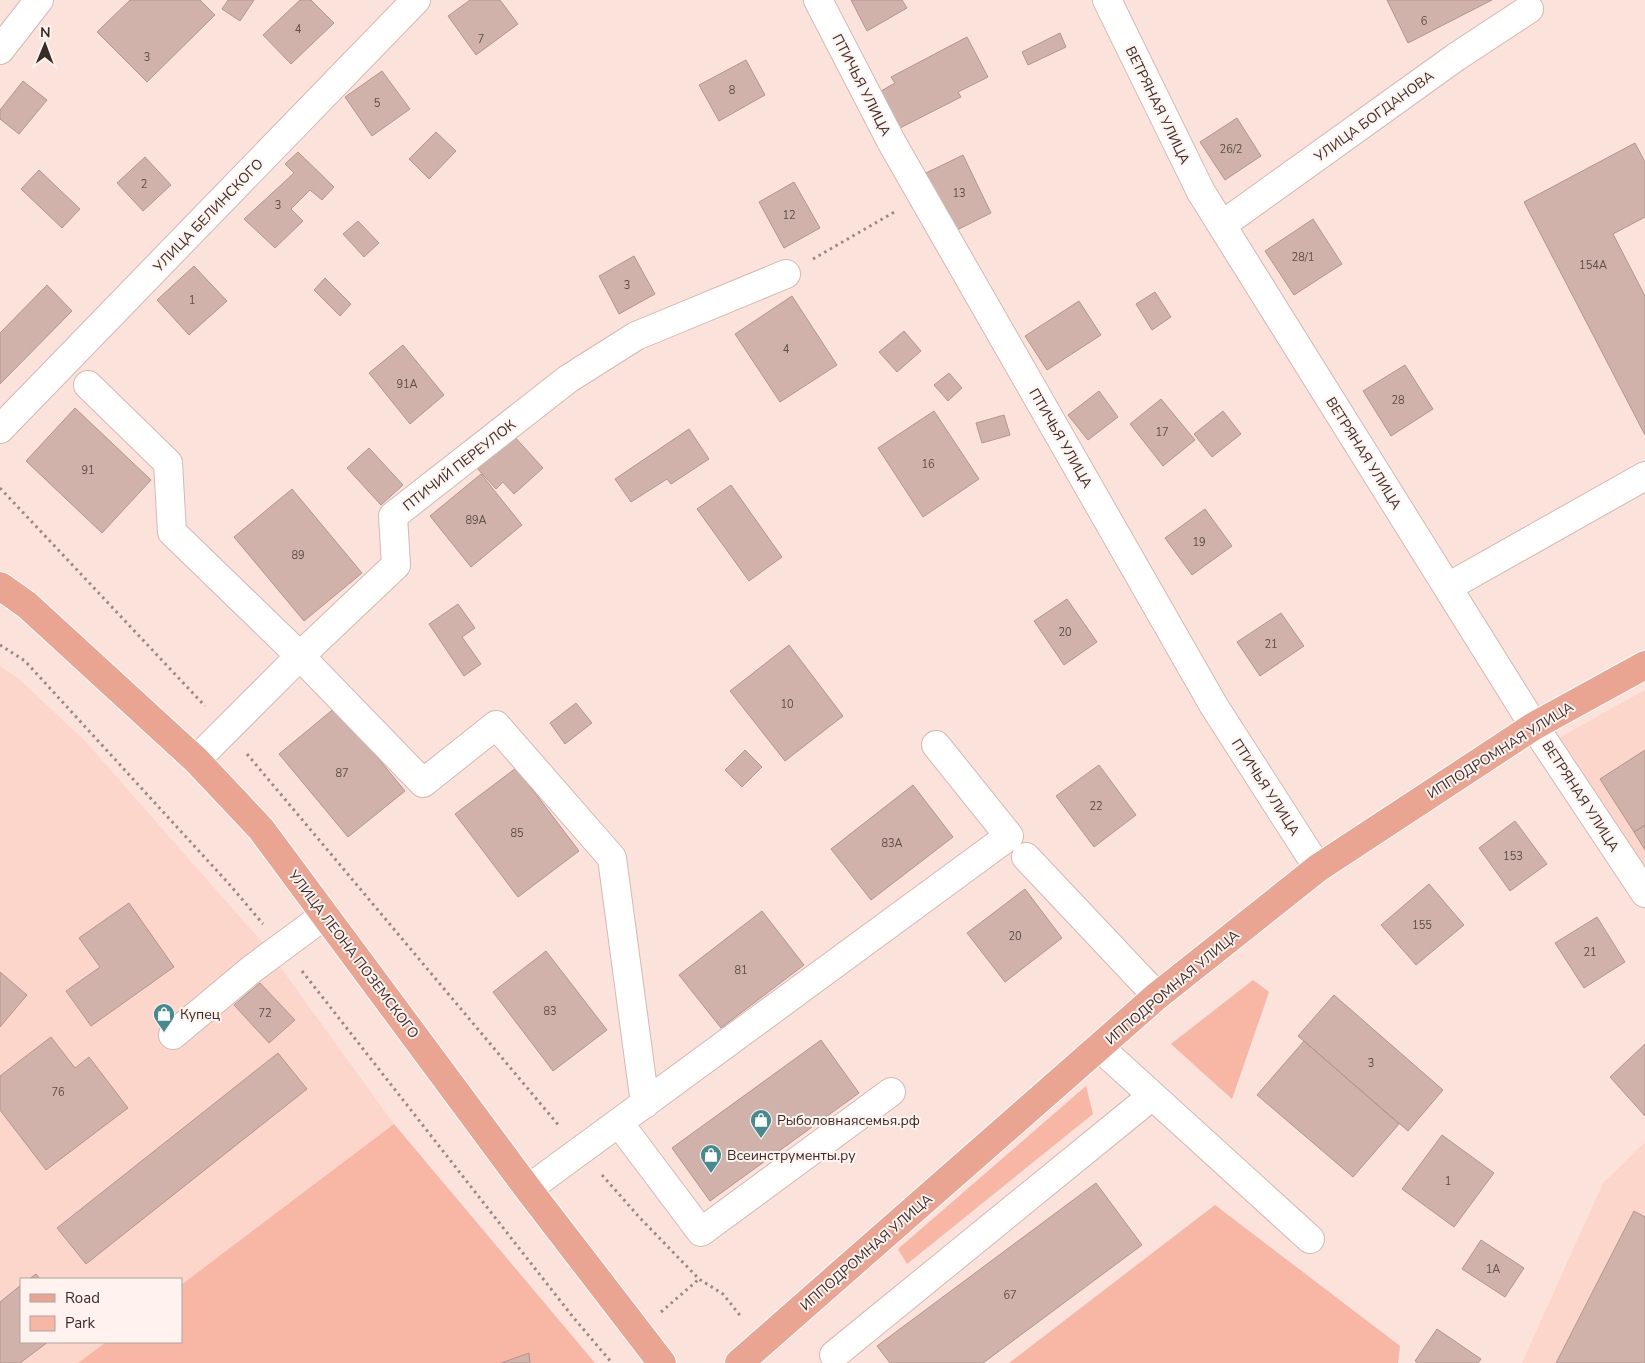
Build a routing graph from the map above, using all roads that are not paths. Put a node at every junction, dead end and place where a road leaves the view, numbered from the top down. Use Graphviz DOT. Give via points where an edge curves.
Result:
graph roads {
  1 [pos="39,0"];
  2 [pos="416,0"];
  3 [pos="818,0"];
  4 [pos="1107,0"];
  5 [pos="1529,9"];
  6 [pos="0,50"];
  7 [pos="1222,225"];
  8 [pos="786,274"];
  9 [pos="88,385"];
  10 [pos="0,429"];
  11 [pos="1645,476"];
  12 [pos="0,586"];
  13 [pos="1448,587"];
  14 [pos="300,656"];
  15 [pos="1645,665"];
  16 [pos="1534,726"];
  17 [pos="936,745"];
  18 [pos="196,760"];
  19 [pos="1026,857"];
  20 [pos="1318,868"];
  21 [pos="1645,893"];
  22 [pos="325,915"];
  23 [pos="1157,996"];
  24 [pos="173,1035"];
  25 [pos="1099,1048"];
  26 [pos="891,1092"];
  27 [pos="1152,1096"];
  28 [pos="644,1104"];
  29 [pos="619,1123"];
  30 [pos="528,1189"];
  31 [pos="1310,1239"];
  32 [pos="834,1355"];
  33 [pos="662,1363"];
  34 [pos="739,1363"];
  1 -- 6 [label="street"];
  2 -- 10 [label="street, УЛИЦА БЕЛИНСКОГО"];
  3 -- 20 [label="street, ПТИЧЬЯ УЛИЦА" via="892,143 1214,706"];
  4 -- 7 [label="street, ВЕТРЯНАЯ УЛИЦА" via="1201,192"];
  5 -- 7 [label="street, УЛИЦА БОГДАНОВА" via="1456,57"];
  7 -- 13 [label="street, ВЕТРЯНАЯ УЛИЦА"];
  8 -- 14 [label="street, ПТИЧИЙ ПЕРЕУЛОК" via="636,336 568,379 393,516 396,565"];
  9 -- 14 [label="street" via="168,463 172,532"];
  11 -- 13 [label="street"];
  12 -- 18 [label="main road, УЛИЦА ЛЕОНА ПОЗЕМСКОГО" via="27,605"];
  13 -- 16 [label="street, ВЕТРЯНАЯ УЛИЦА"];
  14 -- 18 [label="street, ПТИЧИЙ ПЕРЕУЛОК"];
  14 -- 28 [label="street" via="423,783 496,725 612,858"];
  15 -- 16 [label="main road, ИППОДРОМНАЯ УЛИЦА"];
  16 -- 20 [label="main road, ИППОДРОМНАЯ УЛИЦА"];
  16 -- 21 [label="street, ВЕТРЯНАЯ УЛИЦА"];
  17 -- 28 [label="street" via="1010,836"];
  18 -- 22 [label="main road, УЛИЦА ЛЕОНА ПОЗЕМСКОГО" via="261,829"];
  19 -- 23 [label="street"];
  20 -- 23 [label="main road, ИППОДРОМНАЯ УЛИЦА"];
  22 -- 24 [label="street" via="252,969"];
  22 -- 30 [label="main road, УЛИЦА ЛЕОНА ПОЗЕМСКОГО"];
  23 -- 25 [label="main road, ИППОДРОМНАЯ УЛИЦА"];
  25 -- 27 [label="street"];
  25 -- 34 [label="main road, ИППОДРОМНАЯ УЛИЦА"];
  26 -- 29 [label="street" via="701,1232"];
  27 -- 31 [label="street"];
  27 -- 32 [label="street"];
  28 -- 29 [label="street"];
  29 -- 30 [label="street"];
  30 -- 33 [label="main road, УЛИЦА ЛЕОНА ПОЗЕМСКОГО"];
}
